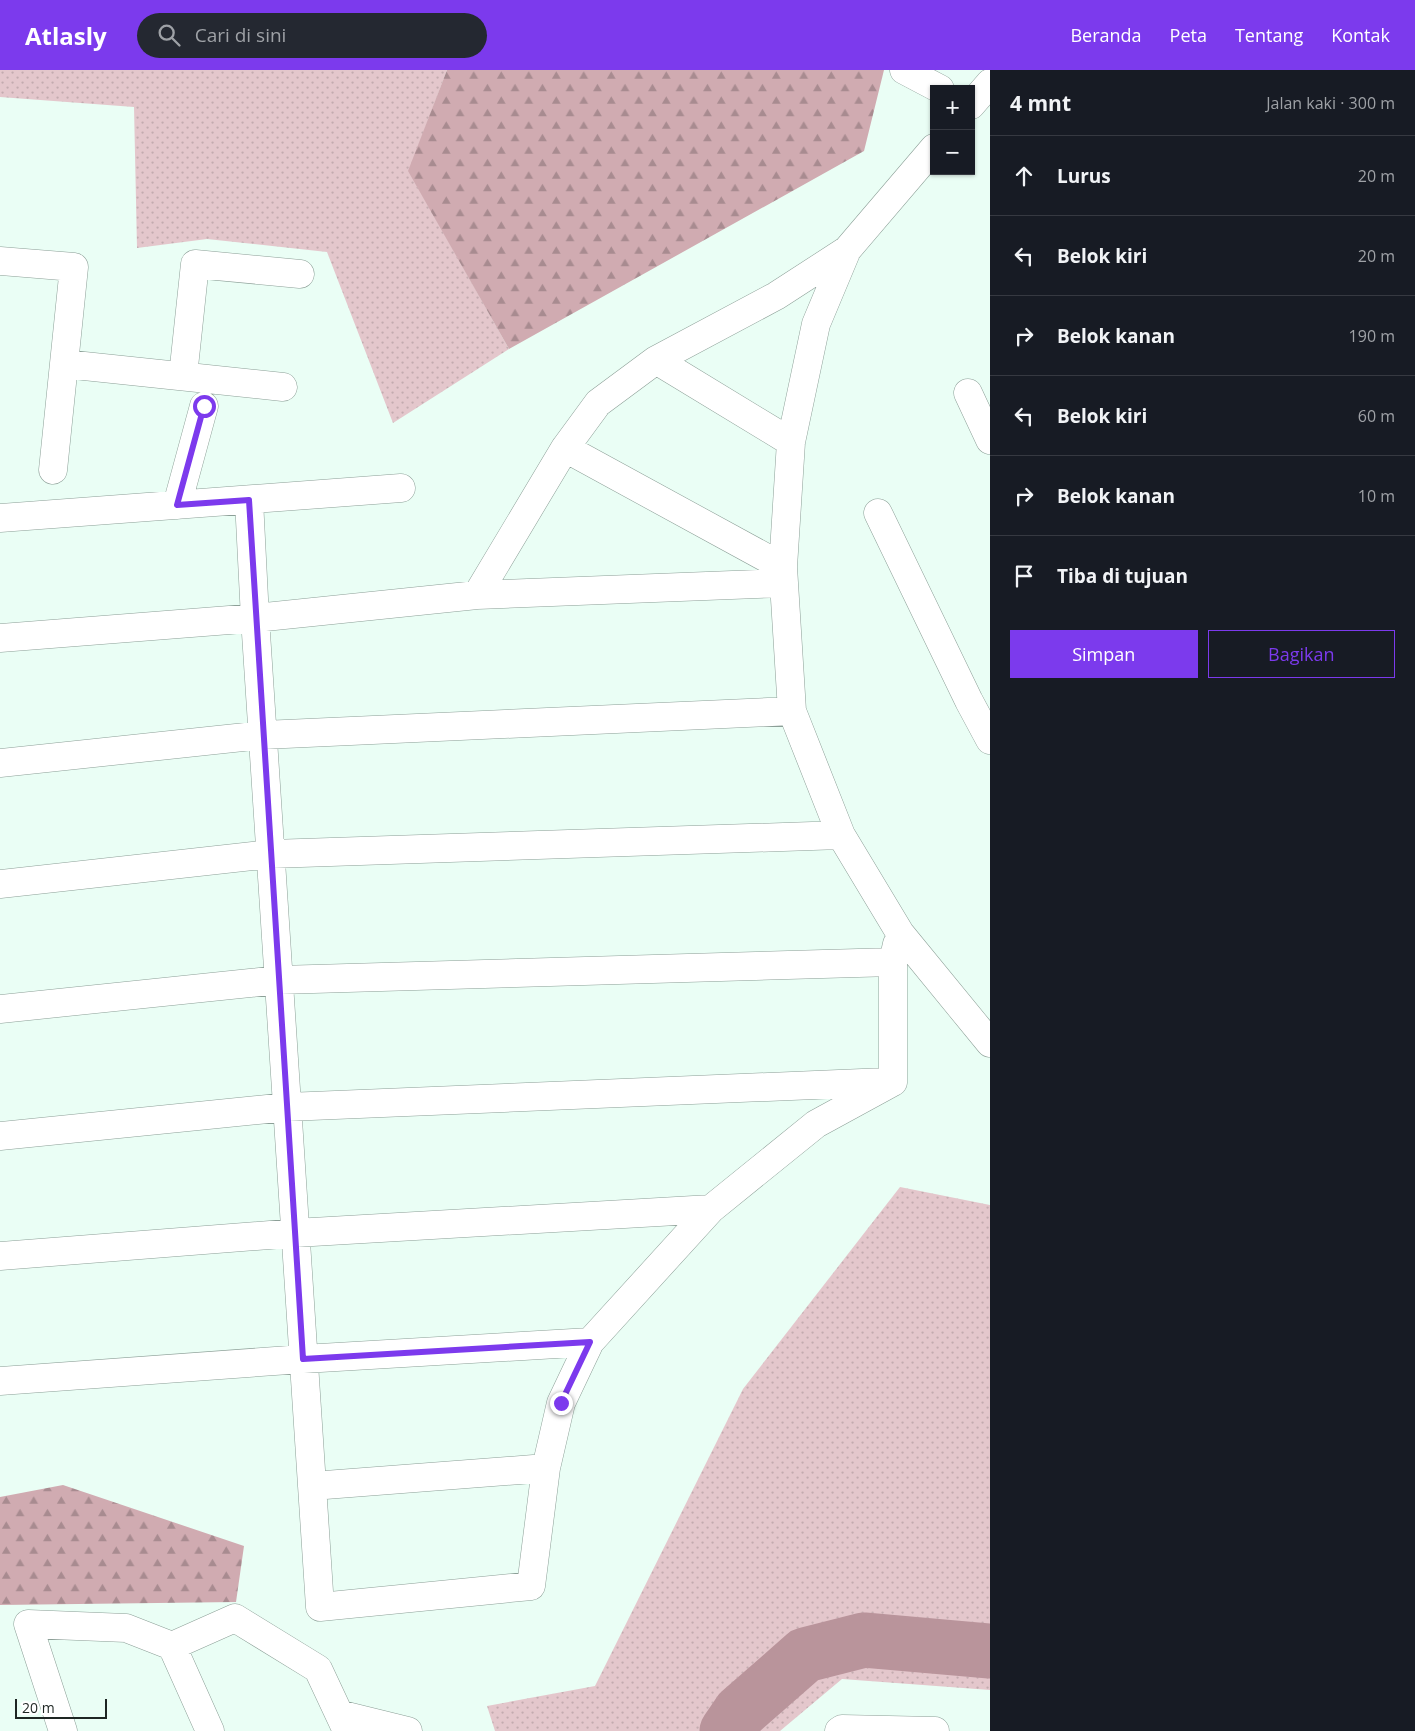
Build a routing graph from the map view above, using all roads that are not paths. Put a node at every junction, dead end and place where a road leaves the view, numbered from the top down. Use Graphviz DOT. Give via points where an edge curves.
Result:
graph roads {
  1 [pos="904,70"];
  2 [pos="990,83"];
  3 [pos="932,85"];
  4 [pos="975,100"];
  5 [pos="930,153"];
  6 [pos="847,250"];
  7 [pos="0,261"];
  8 [pos="300,274"];
  9 [pos="656,360"];
  10 [pos="65,364"];
  11 [pos="183,376"];
  12 [pos="284,387"];
  13 [pos="968,393"];
  14 [pos="204,406"];
  15 [pos="990,440"];
  16 [pos="791,442"];
  17 [pos="565,448"];
  18 [pos="53,470"];
  19 [pos="401,488"];
  20 [pos="249,500"];
  21 [pos="177,505"];
  22 [pos="878,513"];
  23 [pos="0,518"];
  24 [pos="783,575"];
  25 [pos="476,595"];
  26 [pos="255,618"];
  27 [pos="0,638"];
  28 [pos="980,696"];
  29 [pos="792,711"];
  30 [pos="263,735"];
  31 [pos="990,740"];
  32 [pos="0,763"];
  33 [pos="841,835"];
  34 [pos="271,854"];
  35 [pos="0,884"];
  36 [pos="900,932"];
  37 [pos="893,962"];
  38 [pos="279,980"];
  39 [pos="0,1009"];
  40 [pos="990,1043"];
  41 [pos="893,1082"];
  42 [pos="287,1107"];
  43 [pos="0,1136"];
  44 [pos="711,1209"];
  45 [pos="295,1233"];
  46 [pos="0,1256"];
  47 [pos="590,1342"];
  48 [pos="303,1359"];
  49 [pos="0,1381"];
  50 [pos="546,1468"];
  51 [pos="312,1486"];
  52 [pos="172,1646"];
  53 [pos="343,1722"];
  54 [pos="841,1730"];
  55 [pos="63,1731"];
  56 [pos="210,1731"];
  57 [pos="408,1731"];
  58 [pos="935,1731"];
  1 -- 3 [label="street"];
  2 -- 4 [label="street"];
  5 -- 6 [label="street"];
  6 -- 9 [label="street" via="776,296"];
  6 -- 16 [label="street" via="816,324"];
  7 -- 10 [label="street" via="74,267"];
  8 -- 11 [label="street" via="195,264"];
  9 -- 16 [label="street"];
  9 -- 17 [label="street" via="598,403"];
  10 -- 11 [label="street"];
  10 -- 18 [label="street"];
  11 -- 12 [label="street"];
  13 -- 15 [label="street"];
  14 -- 21 [label="street"];
  16 -- 24 [label="street"];
  17 -- 24 [label="street"];
  17 -- 25 [label="street"];
  19 -- 20 [label="street"];
  20 -- 21 [label="street"];
  20 -- 26 [label="street"];
  21 -- 23 [label="street"];
  22 -- 28 [label="street"];
  24 -- 25 [label="street"];
  24 -- 29 [label="street"];
  25 -- 26 [label="street"];
  26 -- 27 [label="street"];
  26 -- 30 [label="street"];
  28 -- 31 [label="street"];
  29 -- 30 [label="street"];
  29 -- 33 [label="street"];
  30 -- 32 [label="street"];
  30 -- 34 [label="street"];
  33 -- 34 [label="street"];
  33 -- 36 [label="street"];
  34 -- 35 [label="street"];
  34 -- 38 [label="street"];
  36 -- 37 [label="street"];
  36 -- 40 [label="street"];
  37 -- 38 [label="street"];
  37 -- 41 [label="street"];
  38 -- 39 [label="street"];
  38 -- 42 [label="street"];
  41 -- 42 [label="street"];
  41 -- 44 [label="street" via="816,1124"];
  42 -- 43 [label="street"];
  42 -- 45 [label="street"];
  44 -- 45 [label="street"];
  44 -- 47 [label="street"];
  45 -- 46 [label="street"];
  45 -- 48 [label="street"];
  47 -- 48 [label="street"];
  47 -- 50 [label="street" via="561,1403"];
  48 -- 49 [label="street"];
  48 -- 51 [label="street"];
  50 -- 51 [label="street"];
  50 -- 51 [label="street" via="531,1586 320,1607"];
  52 -- 53 [label="street" via="235,1618 318,1669"];
  52 -- 55 [label="street" via="126,1628 28,1624"];
  52 -- 56 [label="street"];
  53 -- 57 [label="street"];
  54 -- 58 [label="street"];
}
